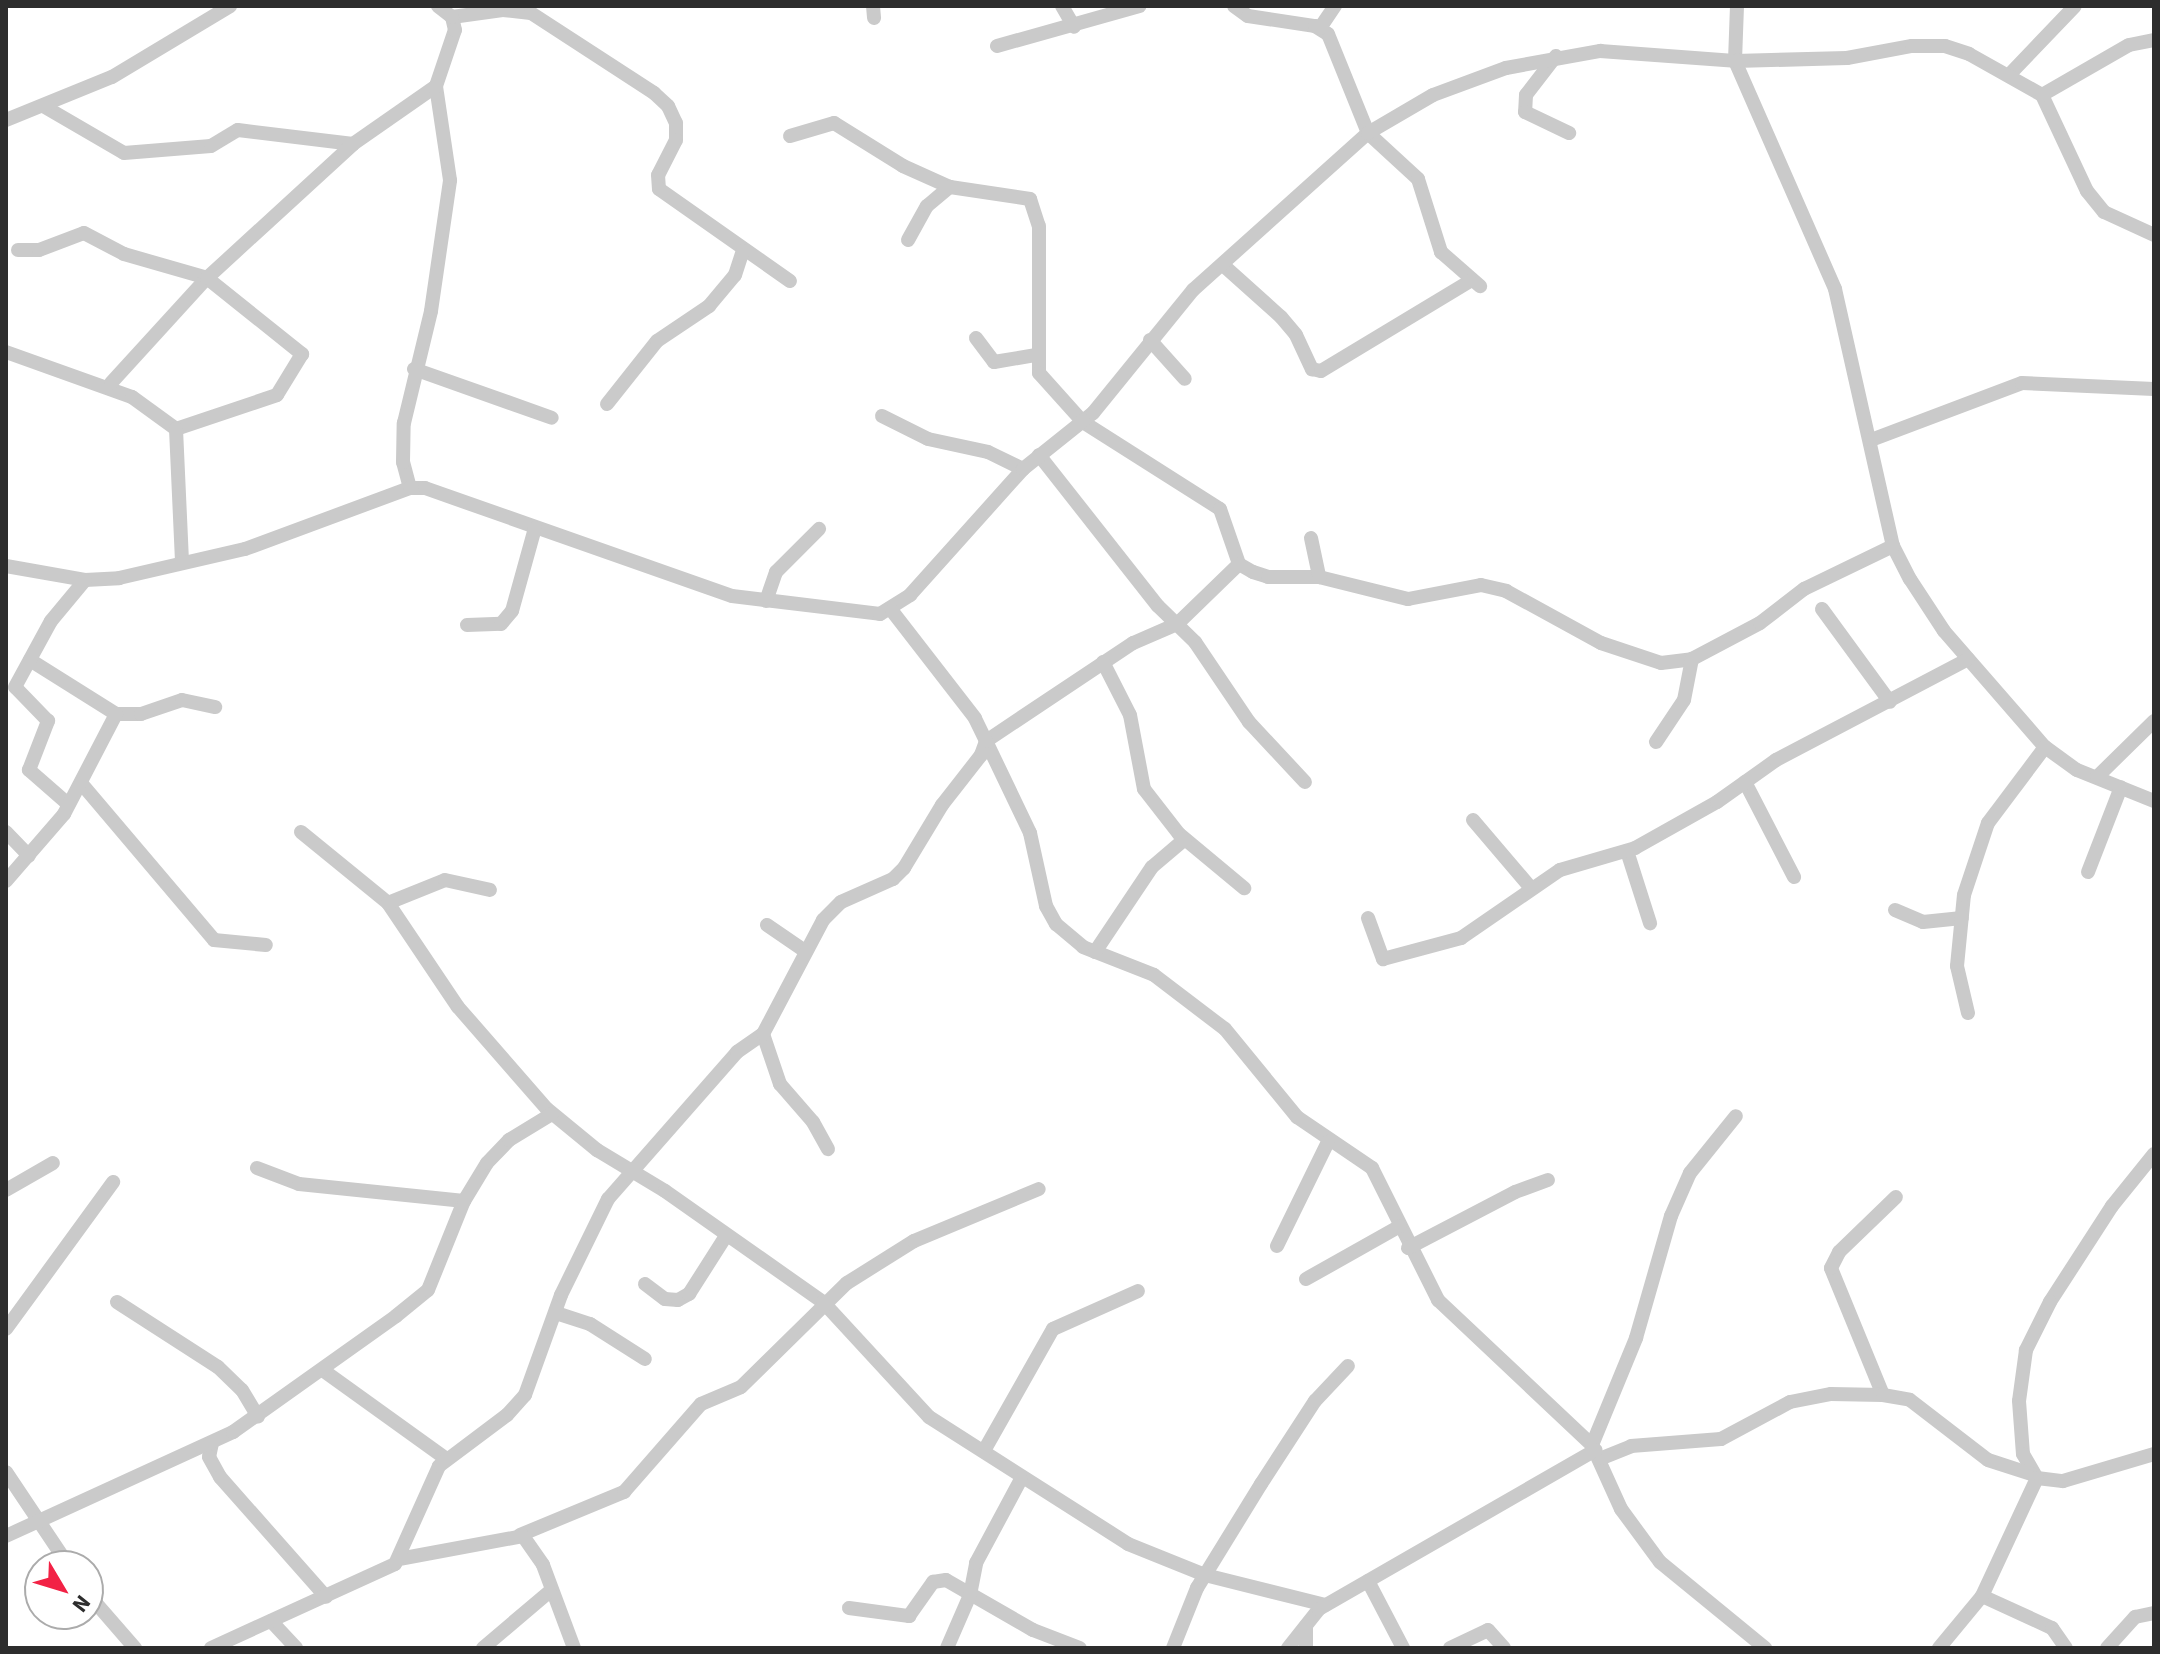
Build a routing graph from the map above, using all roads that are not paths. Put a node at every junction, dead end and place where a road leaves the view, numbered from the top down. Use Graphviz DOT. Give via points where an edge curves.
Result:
graph roads {
  1 [pos="230,6"];
  2 [pos="438,6"];
  3 [pos="1062,6"];
  4 [pos="1139,6"];
  5 [pos="1234,6"];
  6 [pos="1335,6"];
  7 [pos="1737,6"];
  8 [pos="2075,6"];
  9 [pos="452,17"];
  10 [pos="1074,27"];
  11 [pos="1320,28"];
  12 [pos="2154,40"];
  13 [pos="997,46"];
  14 [pos="1556,56"];
  15 [pos="1735,61"];
  16 [pos="2009,75"];
  17 [pos="436,86"];
  18 [pos="2042,95"];
  19 [pos="45,107"];
  20 [pos="6,120"];
  21 [pos="1368,133"];
  22 [pos="1569,133"];
  23 [pos="790,136"];
  24 [pos="353,144"];
  25 [pos="950,187"];
  26 [pos="2154,235"];
  27 [pos="908,240"];
  28 [pos="18,250"];
  29 [pos="743,251"];
  30 [pos="1223,265"];
  31 [pos="207,278"];
  32 [pos="790,281"];
  33 [pos="976,338"];
  34 [pos="1150,340"];
  35 [pos="6,352"];
  36 [pos="1036,355"];
  37 [pos="414,369"];
  38 [pos="1185,379"];
  39 [pos="111,383"];
  40 [pos="2154,389"];
  41 [pos="607,404"];
  42 [pos="882,416"];
  43 [pos="552,418"];
  44 [pos="1083,422"];
  45 [pos="176,429"];
  46 [pos="1871,440"];
  47 [pos="1039,455"];
  48 [pos="1023,469"];
  49 [pos="410,488"];
  50 [pos="535,528"];
  51 [pos="819,529"];
  52 [pos="1311,538"];
  53 [pos="1893,546"];
  54 [pos="182,559"];
  55 [pos="1239,564"];
  56 [pos="6,566"];
  57 [pos="1319,577"];
  58 [pos="85,580"];
  59 [pos="766,601"];
  60 [pos="1822,609"];
  61 [pos="892,611"];
  62 [pos="1177,624"];
  63 [pos="467,625"];
  64 [pos="1692,659"];
  65 [pos="1968,659"];
  66 [pos="30,660"];
  67 [pos="1103,662"];
  68 [pos="1890,702"];
  69 [pos="215,707"];
  70 [pos="116,714"];
  71 [pos="2154,721"];
  72 [pos="986,741"];
  73 [pos="1656,742"];
  74 [pos="2045,747"];
  75 [pos="2097,777"];
  76 [pos="1305,782"];
  77 [pos="1745,782"];
  78 [pos="81,783"];
  79 [pos="2121,787"];
  80 [pos="2154,801"];
  81 [pos="68,804"];
  82 [pos="1473,820"];
  83 [pos="6,832"];
  84 [pos="301,832"];
  85 [pos="1185,839"];
  86 [pos="1627,851"];
  87 [pos="29,856"];
  88 [pos="2088,872"];
  89 [pos="1794,877"];
  90 [pos="6,881"];
  91 [pos="1530,887"];
  92 [pos="1244,888"];
  93 [pos="490,890"];
  94 [pos="388,903"];
  95 [pos="1895,910"];
  96 [pos="1368,918"];
  97 [pos="1962,918"];
  98 [pos="1650,923"];
  99 [pos="767,925"];
  100 [pos="266,945"];
  101 [pos="805,951"];
  102 [pos="1095,952"];
  103 [pos="1968,1013"];
  104 [pos="763,1034"];
  105 [pos="552,1114"];
  106 [pos="1736,1116"];
  107 [pos="1328,1142"];
  108 [pos="828,1149"];
  109 [pos="2154,1154"];
  110 [pos="53,1163"];
  111 [pos="257,1168"];
  112 [pos="629,1171"];
  113 [pos="1548,1180"];
  114 [pos="113,1182"];
  115 [pos="1039,1189"];
  116 [pos="6,1190"];
  117 [pos="1896,1197"];
  118 [pos="464,1201"];
  119 [pos="1400,1226"];
  120 [pos="726,1236"];
  121 [pos="1277,1246"];
  122 [pos="1408,1248"];
  123 [pos="1306,1279"];
  124 [pos="645,1284"];
  125 [pos="1138,1291"];
  126 [pos="117,1302"];
  127 [pos="823,1302"];
  128 [pos="556,1313"];
  129 [pos="6,1329"];
  130 [pos="645,1359"];
  131 [pos="1348,1366"];
  132 [pos="324,1371"];
  133 [pos="1883,1395"];
  134 [pos="258,1417"];
  135 [pos="212,1443"];
  136 [pos="985,1449"];
  137 [pos="1596,1451"];
  138 [pos="2154,1454"];
  139 [pos="445,1458"];
  140 [pos="6,1472"];
  141 [pos="2034,1476"];
  142 [pos="1021,1479"];
  143 [pos="40,1521"];
  144 [pos="520,1535"];
  145 [pos="6,1536"];
  146 [pos="59,1550"];
  147 [pos="399,1559"];
  148 [pos="1205,1575"];
  149 [pos="1368,1581"];
  150 [pos="549,1592"];
  151 [pos="970,1595"];
  152 [pos="1982,1596"];
  153 [pos="326,1597"];
  154 [pos="1325,1605"];
  155 [pos="849,1608"];
  156 [pos="104,1612"];
  157 [pos="2154,1613"];
  158 [pos="271,1621"];
  159 [pos="1306,1626"];
  160 [pos="135,1648"];
  161 [pos="211,1648"];
  162 [pos="296,1648"];
  163 [pos="483,1648"];
  164 [pos="574,1648"];
  165 [pos="947,1648"];
  166 [pos="1080,1648"];
  167 [pos="1173,1648"];
  168 [pos="1288,1648"];
  169 [pos="1306,1648"];
  170 [pos="1403,1648"];
  171 [pos="1450,1648"];
  172 [pos="1504,1648"];
  173 [pos="1765,1648"];
  174 [pos="1939,1648"];
  175 [pos="2066,1648"];
  176 [pos="2107,1648"];
  1 -- 19 [label="street" via="123,71"];
  2 -- 9 [label="street"];
  3 -- 10 [label="street"];
  4 -- 10 [label="street"];
  5 -- 11 [label="street" via="1248,16"];
  6 -- 11 [label="street"];
  7 -- 15 [label="street"];
  8 -- 16 [label="street"];
  9 -- 17 [label="street" via="455,39"];
  9 -- 29 [label="street" via="503,10 531,13 654,93 676,123 676,140 658,175 659,189"];
  10 -- 13 [label="street"];
  11 -- 21 [label="street" via="1341,58"];
  12 -- 18 [label="street" via="2129,45"];
  14 -- 15 [label="street" via="1600,51"];
  14 -- 21 [label="street" via="1433,95"];
  14 -- 22 [label="street" via="1526,95 1525,112"];
  15 -- 16 [label="street" via="1847,58 1912,46 1945,46"];
  15 -- 46 [label="street" via="1835,289"];
  16 -- 18 [label="street"];
  17 -- 24 [label="street"];
  17 -- 37 [label="street" via="450,180 431,311"];
  18 -- 26 [label="street" via="2095,202 2104,212"];
  19 -- 20 [label="street"];
  19 -- 24 [label="street" via="124,153 211,146 238,130"];
  21 -- 30 [label="street"];
  21 -- 30 [label="street" via="1418,179 1441,252 1475,283 1321,371 1312,369 1281,317"];
  23 -- 25 [label="street" via="834,123 903,166"];
  24 -- 31 [label="street"];
  25 -- 27 [label="street" via="927,206"];
  25 -- 36 [label="street" via="965,193 1017,194 1037,209"];
  28 -- 31 [label="street" via="39,250 84,233 124,254"];
  29 -- 32 [label="street"];
  29 -- 41 [label="street" via="735,275 709,306 657,341"];
  30 -- 34 [label="street" via="1174,308"];
  31 -- 39 [label="street"];
  31 -- 45 [label="street" via="302,359 277,395"];
  33 -- 36 [label="street" via="994,362"];
  34 -- 38 [label="street"];
  34 -- 44 [label="street"];
  35 -- 45 [label="street" via="132,397"];
  36 -- 44 [label="street" via="1046,384"];
  37 -- 43 [label="street"];
  37 -- 49 [label="street" via="403,462"];
  40 -- 46 [label="street" via="2022,383"];
  42 -- 48 [label="street" via="928,439 988,452"];
  44 -- 47 [label="street"];
  44 -- 55 [label="street" via="1220,509"];
  45 -- 54 [label="street"];
  46 -- 53 [label="street"];
  47 -- 48 [label="street"];
  47 -- 62 [label="street"];
  48 -- 61 [label="street"];
  49 -- 50 [label="street" via="448,494"];
  49 -- 54 [label="street" via="245,549"];
  50 -- 59 [label="street" via="732,596"];
  50 -- 63 [label="street" via="512,611 501,624"];
  51 -- 59 [label="street" via="776,572"];
  52 -- 57 [label="street"];
  53 -- 64 [label="street" via="1804,589 1760,623"];
  53 -- 65 [label="street" via="1926,606"];
  54 -- 58 [label="street" via="119,578"];
  55 -- 57 [label="street" via="1268,577"];
  55 -- 62 [label="street"];
  56 -- 58 [label="street"];
  57 -- 64 [label="street" via="1408,599 1481,585 1506,591 1601,643 1652,662"];
  58 -- 66 [label="street" via="51,621"];
  59 -- 61 [label="street"];
  60 -- 68 [label="street"];
  61 -- 72 [label="street"];
  62 -- 67 [label="street"];
  62 -- 76 [label="street" via="1249,722"];
  64 -- 73 [label="street" via="1684,700"];
  65 -- 68 [label="street"];
  65 -- 74 [label="street"];
  66 -- 70 [label="street"];
  66 -- 81 [label="street" via="15,691 48,721 27,764"];
  67 -- 72 [label="street"];
  67 -- 85 [label="street" via="1130,715 1144,789"];
  68 -- 77 [label="street" via="1776,760"];
  69 -- 70 [label="street" via="190,699 141,714"];
  70 -- 78 [label="street"];
  71 -- 75 [label="street"];
  72 -- 101 [label="street" via="904,868 893,879 841,902"];
  72 -- 102 [label="street" via="1030,833 1046,906 1056,924"];
  74 -- 75 [label="street"];
  74 -- 97 [label="street" via="1988,823 1964,895"];
  75 -- 79 [label="street"];
  77 -- 86 [label="street"];
  77 -- 89 [label="street"];
  78 -- 81 [label="street"];
  78 -- 100 [label="street" via="214,940"];
  79 -- 80 [label="street"];
  79 -- 88 [label="street"];
  81 -- 87 [label="street"];
  82 -- 91 [label="street"];
  83 -- 87 [label="street"];
  84 -- 94 [label="street"];
  85 -- 92 [label="street"];
  85 -- 102 [label="street" via="1152,867"];
  86 -- 91 [label="street" via="1560,870"];
  86 -- 98 [label="street"];
  87 -- 90 [label="street"];
  91 -- 96 [label="street" via="1461,938 1389,960 1379,955"];
  93 -- 94 [label="street" via="445,880"];
  94 -- 105 [label="street" via="458,1007"];
  95 -- 97 [label="street" via="1923,922"];
  97 -- 103 [label="street" via="1957,966"];
  99 -- 101 [label="street"];
  101 -- 104 [label="street"];
  102 -- 107 [label="street" via="1154,975 1225,1029 1297,1117"];
  104 -- 108 [label="street" via="780,1084"];
  104 -- 112 [label="street" via="737,1052"];
  105 -- 112 [label="street"];
  105 -- 118 [label="street" via="498,1151"];
  106 -- 137 [label="street" via="1690,1173"];
  107 -- 119 [label="street" via="1372,1168"];
  107 -- 121 [label="street"];
  109 -- 141 [label="street" via="2065,1276 2026,1350 2020,1436"];
  110 -- 116 [label="street"];
  111 -- 118 [label="street" via="299,1184"];
  112 -- 120 [label="street"];
  112 -- 128 [label="street" via="584,1244"];
  113 -- 122 [label="street"];
  114 -- 129 [label="street"];
  115 -- 127 [label="street" via="914,1241"];
  117 -- 133 [label="street" via="1839,1252 1831,1268"];
  118 -- 132 [label="street" via="428,1290"];
  119 -- 122 [label="street"];
  119 -- 123 [label="street"];
  120 -- 124 [label="street" via="689,1294 665,1299"];
  120 -- 127 [label="street"];
  122 -- 137 [label="street" via="1438,1300"];
  125 -- 136 [label="street" via="1053,1329"];
  126 -- 134 [label="street" via="218,1367 242,1390"];
  127 -- 136 [label="street" via="916,1406"];
  127 -- 144 [label="street" via="741,1387 701,1404 624,1492"];
  128 -- 130 [label="street" via="590,1324"];
  128 -- 139 [label="street" via="520,1403"];
  131 -- 148 [label="street" via="1315,1401"];
  132 -- 134 [label="street"];
  132 -- 139 [label="street"];
  133 -- 137 [label="street" via="1790,1402 1721,1439"];
  133 -- 141 [label="street" via="1910,1400 1988,1460"];
  134 -- 135 [label="street"];
  135 -- 143 [label="street"];
  135 -- 153 [label="street" via="209,1457 220,1477"];
  136 -- 142 [label="street"];
  137 -- 149 [label="street"];
  137 -- 173 [label="street" via="1621,1509 1660,1562"];
  138 -- 141 [label="street" via="2063,1481"];
  139 -- 147 [label="street" via="418,1503"];
  140 -- 143 [label="street"];
  141 -- 152 [label="street"];
  142 -- 148 [label="street" via="1101,1531"];
  142 -- 151 [label="street" via="976,1563"];
  143 -- 145 [label="street"];
  143 -- 146 [label="street"];
  144 -- 147 [label="street"];
  144 -- 150 [label="street" via="539,1556"];
  147 -- 153 [label="street" via="367,1581"];
  148 -- 154 [label="street"];
  148 -- 167 [label="street"];
  149 -- 154 [label="street"];
  149 -- 170 [label="street"];
  150 -- 163 [label="street"];
  150 -- 164 [label="street"];
  151 -- 155 [label="street" via="938,1580 913,1615 899,1618"];
  151 -- 165 [label="street"];
  151 -- 166 [label="street" via="1033,1630"];
  152 -- 174 [label="street"];
  152 -- 175 [label="street" via="2052,1628"];
  153 -- 158 [label="street"];
  154 -- 159 [label="street"];
  156 -- 160 [label="street"];
  157 -- 176 [label="street" via="2135,1617"];
  158 -- 161 [label="street"];
  158 -- 162 [label="street"];
  159 -- 168 [label="street"];
  159 -- 169 [label="street"];
  171 -- 172 [label="street" via="1488,1630"];
}
